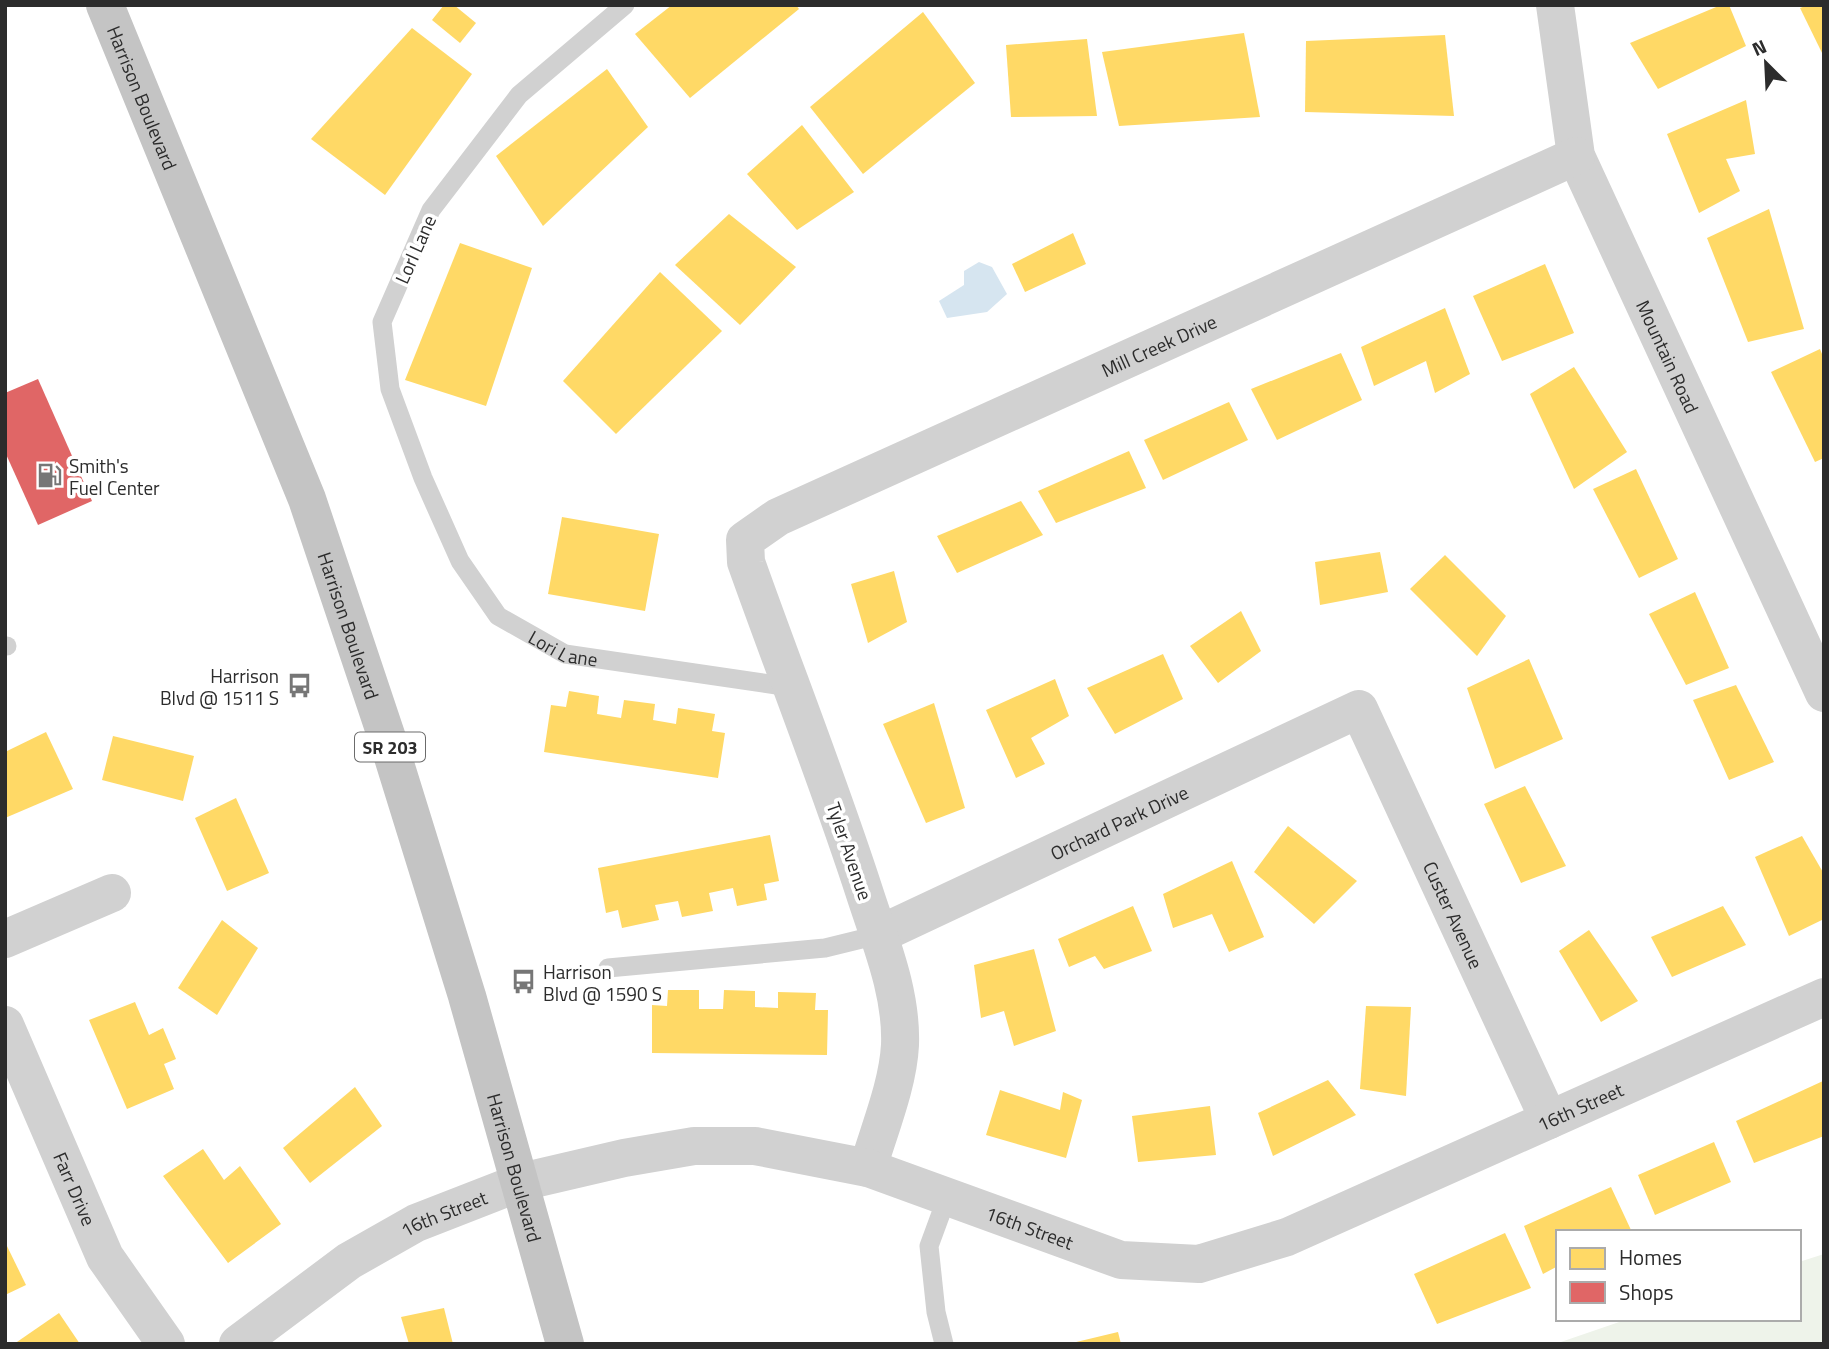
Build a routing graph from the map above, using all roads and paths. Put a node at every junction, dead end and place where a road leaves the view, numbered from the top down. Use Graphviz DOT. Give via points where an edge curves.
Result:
graph roads {
  1 [pos="105,5"];
  2 [pos="625,5"];
  3 [pos="1555,5"];
  4 [pos="1576,156"];
  5 [pos="423,478"];
  6 [pos="746,540"];
  7 [pos="790,687"];
  8 [pos="1824,693"];
  9 [pos="1359,709"];
  10 [pos="112,893"];
  11 [pos="878,935"];
  12 [pos="5,939"];
  13 [pos="608,968"];
  14 [pos="1824,997"];
  15 [pos="5,1024"];
  16 [pos="1549,1120"];
  17 [pos="868,1168"];
  18 [pos="521,1182"];
  19 [pos="947,1197"];
  20 [pos="166,1344"];
  21 [pos="238,1344"];
  22 [pos="565,1344"];
  23 [pos="944,1344"];
  1 -- 18 [label="main road, Harrison Boulevard / SR 203" via="307,499 388,741"];
  2 -- 5 [label="lane, Lorl Lane" via="519,96 431,210 382,322 390,389"];
  3 -- 4 [label="street, Mountain Road"];
  4 -- 6 [label="street, Mill Creek Drive" via="778,517"];
  4 -- 8 [label="street, Mountain Road"];
  5 -- 7 [label="lane, Lori Lane" via="460,561 498,616 565,654"];
  6 -- 7 [label="street, Tyler Avenue" via="746,562"];
  7 -- 11 [label="street, Tyler Avenue" via="839,814"];
  9 -- 11 [label="street, Orchard Park Drive"];
  9 -- 16 [label="street, Custer Avenue"];
  10 -- 12 [label="street"];
  11 -- 13 [label="lane" via="825,948"];
  11 -- 17 [label="street, Tyler Avenue" via="896,990 900,1046"];
  14 -- 16 [label="street, 16th Street"];
  15 -- 20 [label="street, Farr Drive" via="105,1257"];
  16 -- 19 [label="street, 16th Street" via="1287,1237 1199,1264 1121,1260"];
  17 -- 18 [label="street, 16th Street" via="755,1146 694,1146"];
  17 -- 19 [label="street, 16th Street"];
  18 -- 21 [label="street, 16th Street" via="416,1223 371,1248"];
  18 -- 22 [label="main road, Harrison Boulevard / SR 203"];
  19 -- 23 [label="lane" via="929,1246"];
}
